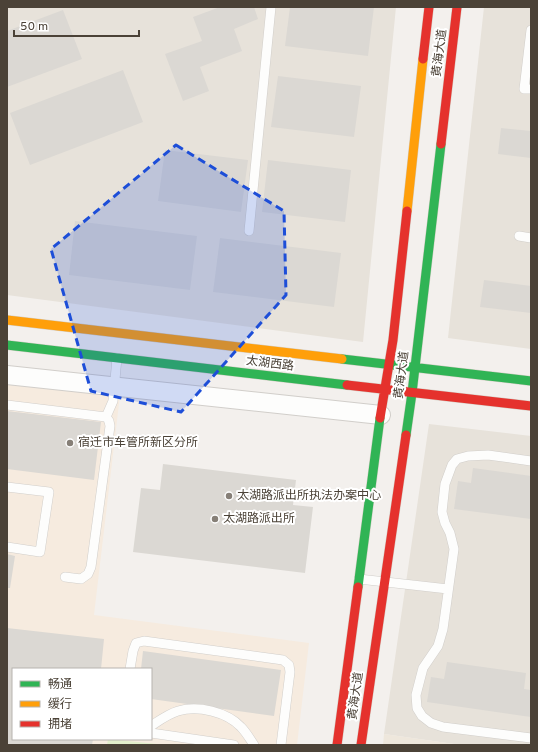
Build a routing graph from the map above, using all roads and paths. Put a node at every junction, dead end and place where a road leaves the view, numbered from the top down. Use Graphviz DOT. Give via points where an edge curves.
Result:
graph roads {
  1 [pos="271,7"];
  2 [pos="429,7"];
  3 [pos="457,7"];
  4 [pos="531,30"];
  5 [pos="531,89"];
  6 [pos="248,231"];
  7 [pos="519,236"];
  8 [pos="531,238"];
  9 [pos="7,320"];
  10 [pos="7,344"];
  11 [pos="117,358"];
  12 [pos="388,364"];
  13 [pos="415,368"];
  14 [pos="7,375"];
  15 [pos="531,381"];
  16 [pos="114,387"];
  17 [pos="384,390"];
  18 [pos="412,393"];
  19 [pos="7,405"];
  20 [pos="531,406"];
  21 [pos="380,415"];
  22 [pos="106,417"];
  23 [pos="531,461"];
  24 [pos="7,487"];
  25 [pos="7,547"];
  26 [pos="65,577"];
  27 [pos="359,579"];
  28 [pos="385,582"];
  29 [pos="448,589"];
  30 [pos="130,668"];
  31 [pos="152,725"];
  32 [pos="152,733"];
  33 [pos="531,738"];
  34 [pos="234,745"];
  35 [pos="254,745"];
  36 [pos="281,745"];
  37 [pos="337,745"];
  38 [pos="361,745"];
  1 -- 6 [label="lane"];
  2 -- 12 [label="street, 黄海大道" via="393,340"];
  3 -- 13 [label="street, 黄海大道"];
  4 -- 5 [label="lane" via="524,88"];
  7 -- 8 [label="lane"];
  9 -- 12 [label="street, 太湖西路"];
  10 -- 11 [label="street, 太湖西路"];
  11 -- 16 [label="lane"];
  11 -- 17 [label="street, 太湖西路"];
  12 -- 13 [label="street, 太湖西路"];
  12 -- 17 [label="street, 黄海大道"];
  13 -- 15 [label="street, 太湖西路"];
  13 -- 18 [label="street, 黄海大道"];
  14 -- 16 [label="street"];
  16 -- 21 [label="street"];
  16 -- 22 [label="lane" via="113,401"];
  17 -- 18 [label="street, 太湖西路"];
  17 -- 21 [label="street, 黄海大道"];
  18 -- 20 [label="street, 太湖西路"];
  18 -- 28 [label="street, 黄海大道"];
  19 -- 22 [label="lane"];
  21 -- 27 [label="street, 黄海大道"];
  22 -- 26 [label="lane" via="110,426 90,567 88,574 81,580"];
  23 -- 29 [label="lane" via="488,455 468,456 458,459 452,465 445,484 442,512 454,550"];
  24 -- 25 [label="lane" via="49,492 40,552"];
  27 -- 28 [label="lane"];
  27 -- 37 [label="street, 黄海大道"];
  28 -- 29 [label="lane"];
  28 -- 38 [label="street, 黄海大道"];
  29 -- 33 [label="lane" via="438,646 419,677 417,708 431,723 443,727"];
  30 -- 36 [label="lane" via="136,643 144,641 283,660 289,665 290,672"];
  31 -- 35 [label="lane" via="165,716 187,709 217,712 241,727"];
  32 -- 34 [label="lane"];
}
